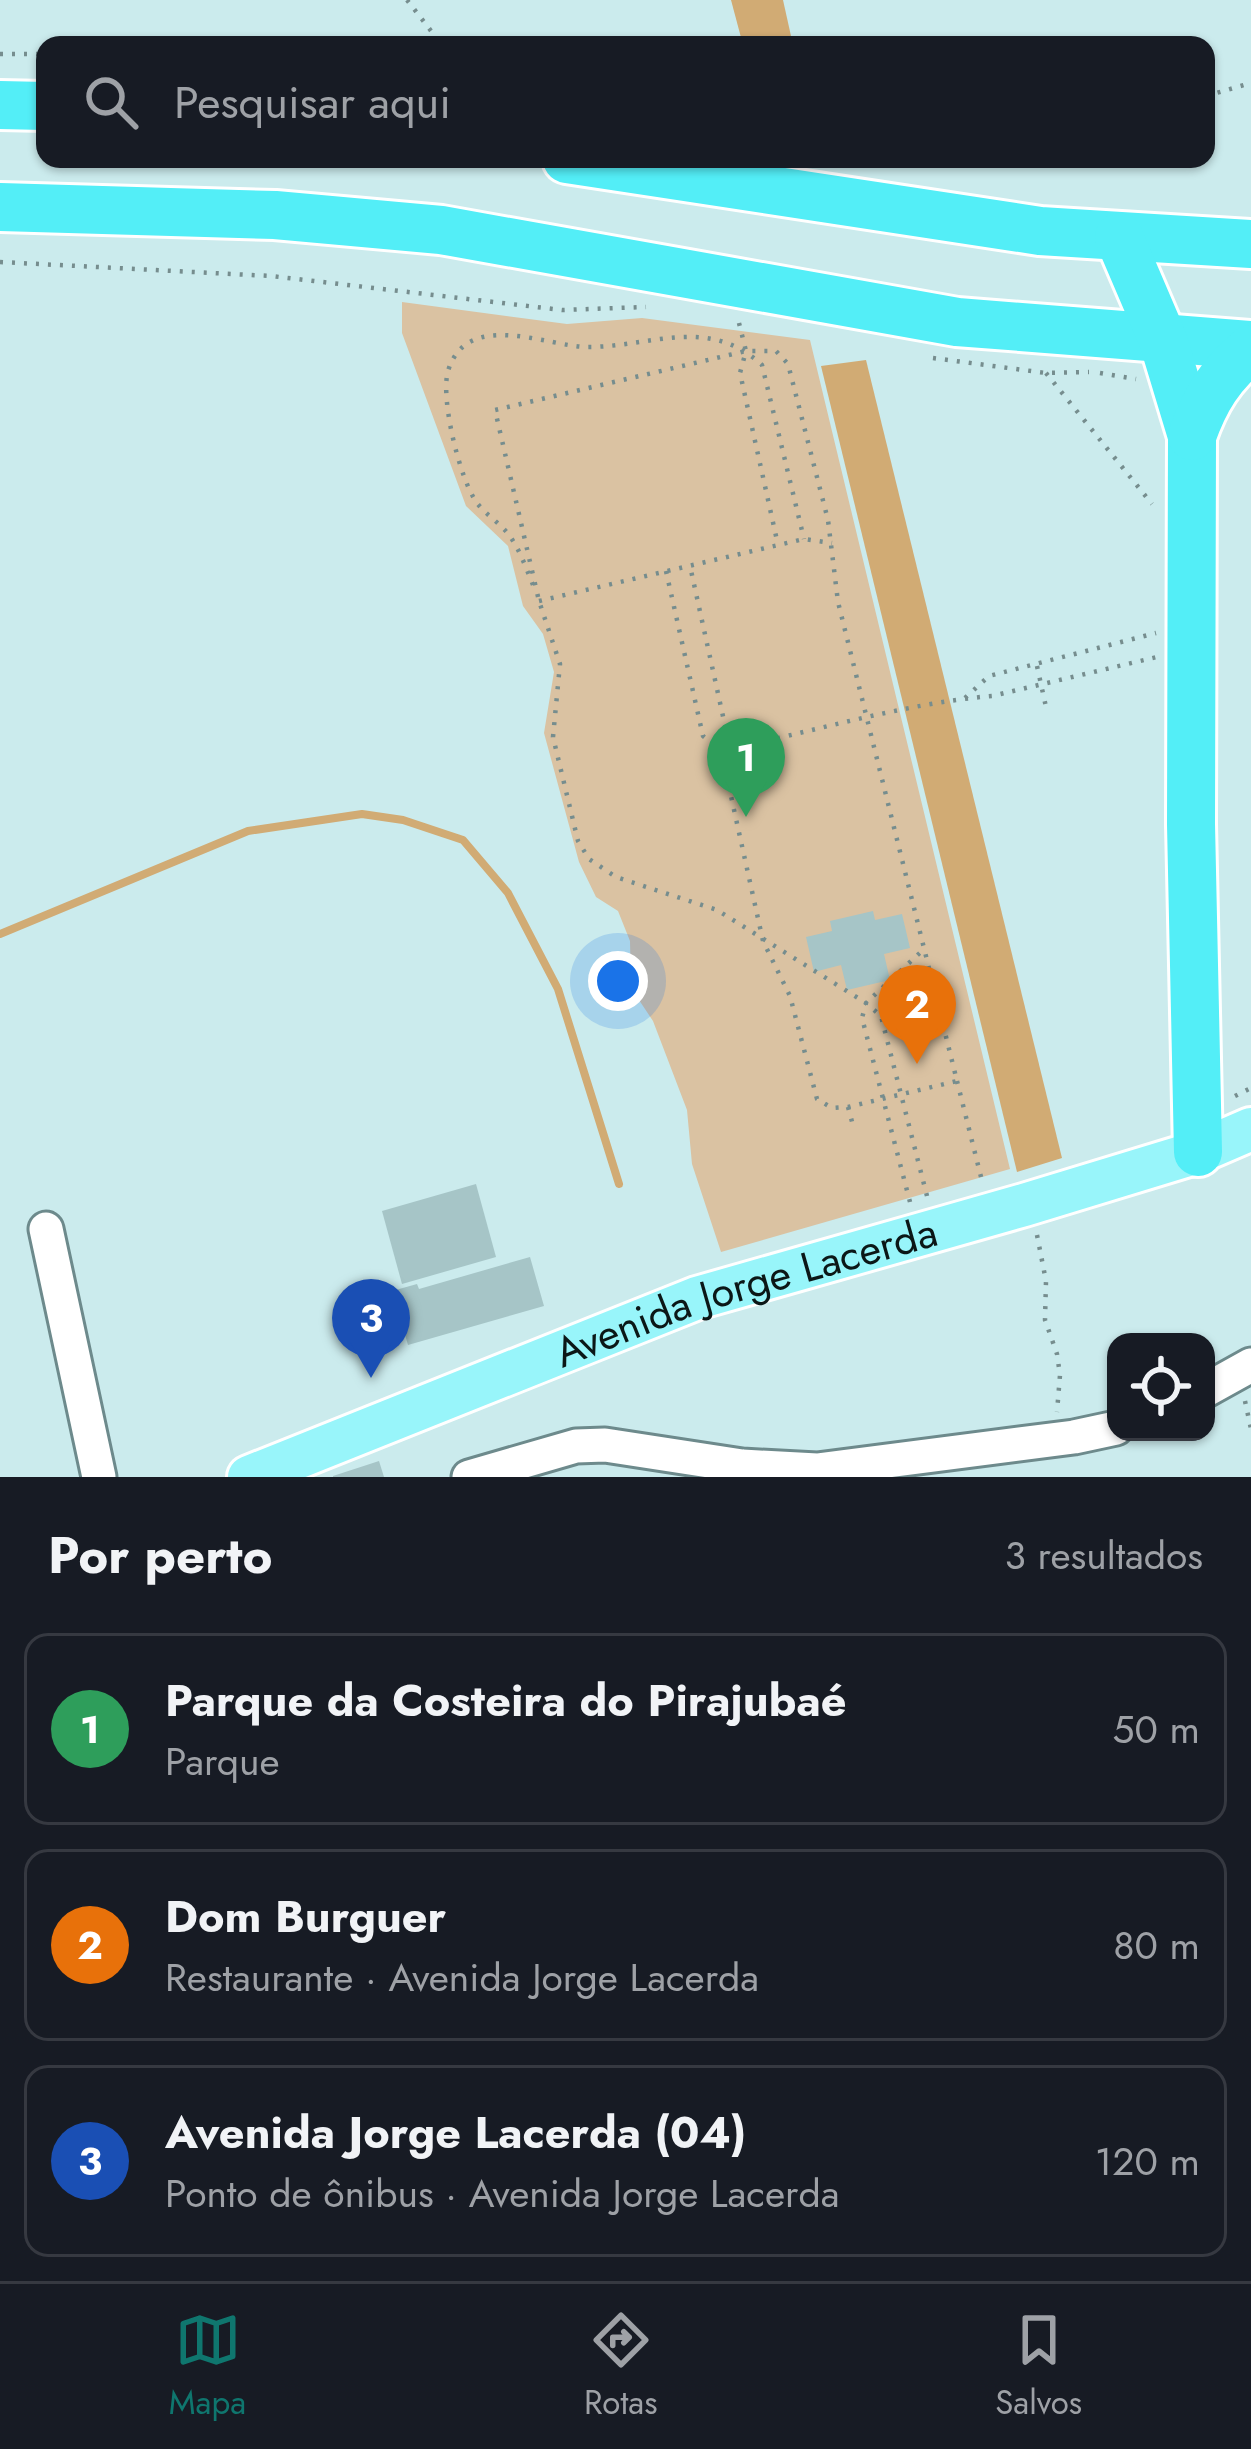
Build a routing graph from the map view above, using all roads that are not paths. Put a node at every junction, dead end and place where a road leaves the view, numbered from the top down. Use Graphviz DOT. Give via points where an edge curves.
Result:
graph roads {
  1 [pos="0,105"];
  2 [pos="36,106"];
  3 [pos="626,168"];
  4 [pos="0,207"];
  5 [pos="1119,237"];
  6 [pos="1251,244"];
  7 [pos="1251,347"];
  8 [pos="1152,359"];
  9 [pos="1192,436"];
  10 [pos="1240,1114"];
  11 [pos="1198,1152"];
  12 [pos="46,1228"];
  13 [pos="1251,1365"];
  14 [pos="1215,1385"];
  15 [pos="1107,1429"];
  16 [pos="951,1466"];
  17 [pos="742,1472"];
  18 [pos="259,1475"];
  19 [pos="99,1477"];
  20 [pos="469,1477"];
  1 -- 2 [label="highway"];
  3 -- 5 [label="highway"];
  4 -- 8 [label="highway" via="275,215 441,230"];
  5 -- 6 [label="highway"];
  5 -- 8 [label="highway"];
  7 -- 8 [label="highway"];
  7 -- 9 [label="highway" via="1213,388"];
  8 -- 9 [label="highway"];
  9 -- 11 [label="highway"];
  10 -- 11 [label="main road, Avenida Jorge Lacerda"];
  11 -- 18 [label="main road, Avenida Jorge Lacerda" via="697,1298"];
  12 -- 19 [label="street"];
  13 -- 14 [label="street"];
  15 -- 16 [label="street"];
  16 -- 17 [label="street"];
  17 -- 20 [label="street" via="633,1448 576,1445"];
}
